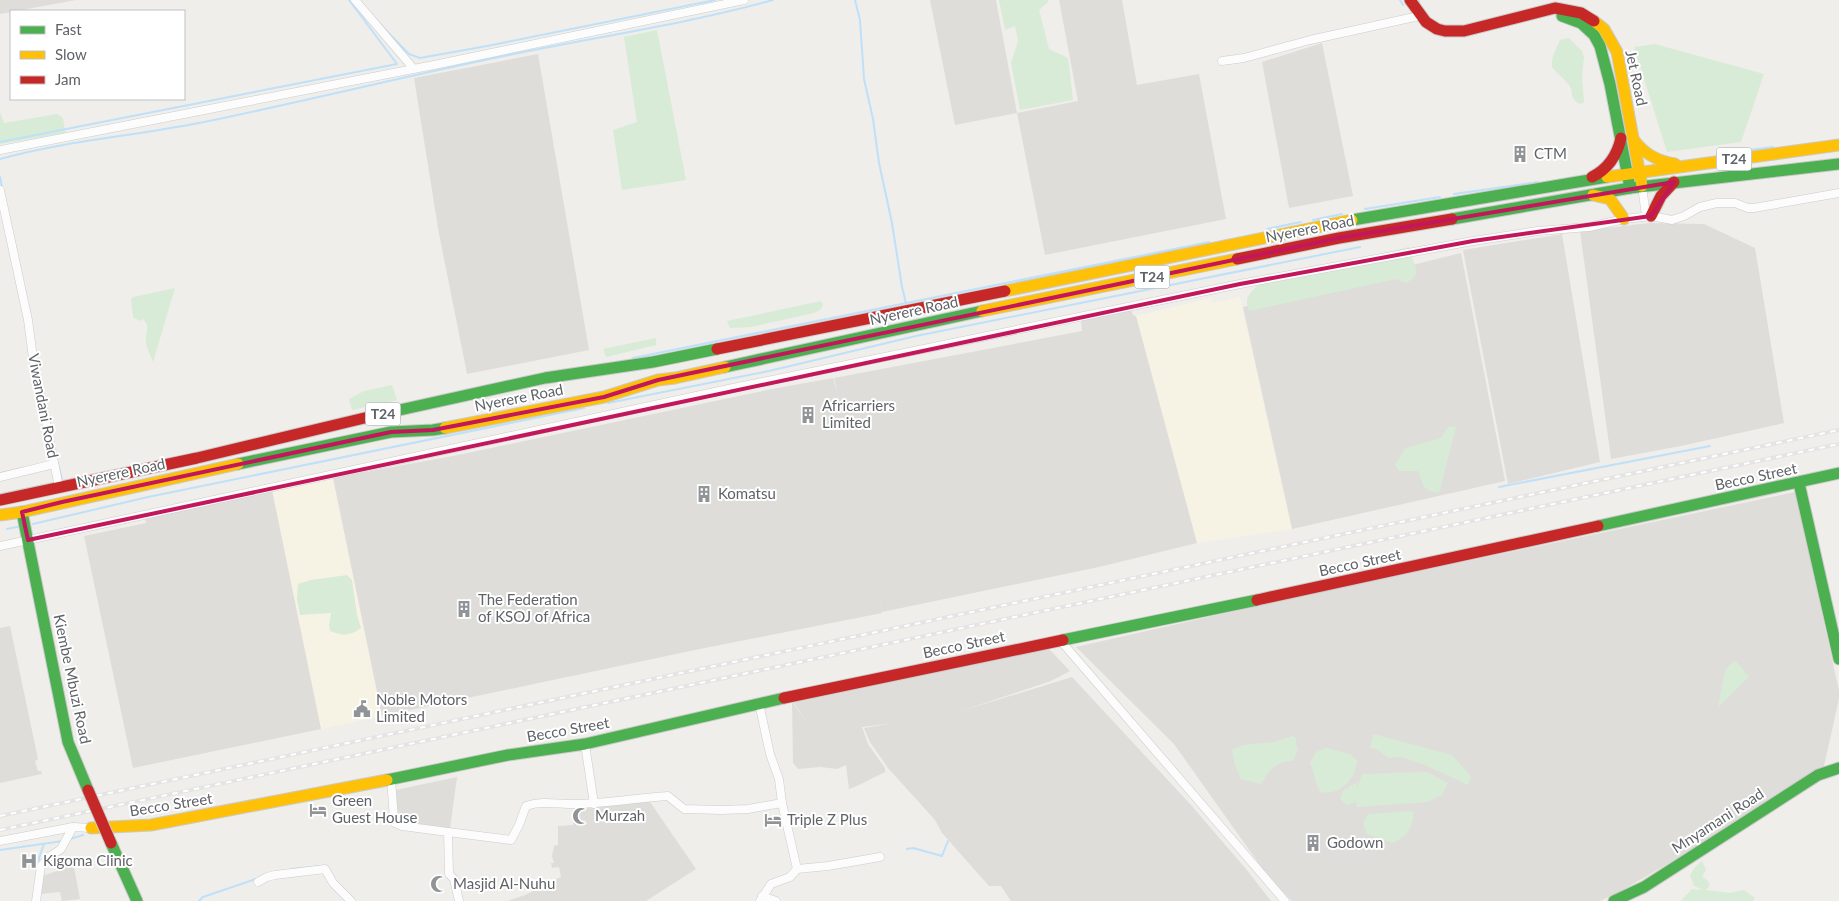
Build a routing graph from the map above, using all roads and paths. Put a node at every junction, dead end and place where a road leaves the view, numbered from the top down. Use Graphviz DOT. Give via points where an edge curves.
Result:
graph roads {
  1 [pos="354,0"];
  2 [pos="744,0"];
  3 [pos="1410,0"];
  4 [pos="1419,16"];
  5 [pos="1500,22"];
  6 [pos="1222,61"];
  7 [pos="413,68"];
  8 [pos="1621,138"];
  9 [pos="1633,138"];
  10 [pos="1839,145"];
  11 [pos="0,150"];
  12 [pos="1839,164"];
  13 [pos="1688,165"];
  14 [pos="1634,172"];
  15 [pos="1584,180"];
  16 [pos="1674,182"];
  17 [pos="1642,186"];
  18 [pos="0,190"];
  19 [pos="1631,192"];
  20 [pos="1839,193"];
  21 [pos="1592,194"];
  22 [pos="1649,216"];
  23 [pos="1624,219"];
  24 [pos="54,464"];
  25 [pos="1839,474"];
  26 [pos="0,477"];
  27 [pos="1799,483"];
  28 [pos="59,487"];
  29 [pos="0,500"];
  30 [pos="22,512"];
  31 [pos="0,515"];
  32 [pos="28,540"];
  33 [pos="0,546"];
  34 [pos="1060,640"];
  35 [pos="1839,658"];
  36 [pos="759,704"];
  37 [pos="585,744"];
  38 [pos="1839,768"];
  39 [pos="391,779"];
  40 [pos="782,803"];
  41 [pos="594,804"];
  42 [pos="73,827"];
  43 [pos="91,828"];
  44 [pos="448,832"];
  45 [pos="0,842"];
  46 [pos="880,857"];
  47 [pos="797,869"];
  48 [pos="258,882"];
  49 [pos="761,898"];
  50 [pos="36,901"];
  51 [pos="137,901"];
  52 [pos="351,901"];
  53 [pos="459,901"];
  54 [pos="776,901"];
  55 [pos="1285,901"];
  56 [pos="1614,901"];
  1 -- 7 [label="street"];
  2 -- 7 [label="street"];
  3 -- 4 [label="main road, Jet Road"];
  4 -- 5 [label="main road, Jet Road" via="1428,26 1450,33"];
  4 -- 6 [label="street"];
  5 -- 8 [label="main road, Jet Road" via="1552,15 1581,22 1594,35 1603,55"];
  5 -- 9 [label="main road, Jet Road" via="1555,8 1581,13 1604,29 1617,52"];
  7 -- 11 [label="street"];
  8 -- 14 [label="main road, Jet Road"];
  8 -- 15 [label="main road" via="1615,156 1605,170"];
  9 -- 13 [label="main road" via="1637,146 1652,158"];
  9 -- 14 [label="main road, Jet Road"];
  10 -- 13 [label="main road, Nyerere Road / T24"];
  12 -- 16 [label="main road, Nyerere Road / T24"];
  13 -- 14 [label="main road, Nyerere Road / T24"];
  14 -- 15 [label="main road, Nyerere Road / T24"];
  14 -- 17 [label="main road, Jet Road"];
  14 -- 19 [label="main road, Jet Road"];
  15 -- 28 [label="main road, Nyerere Road / T24" via="1348,221 681,357 472,392 222,453"];
  16 -- 17 [label="main road, Nyerere Road / T24"];
  16 -- 22 [label="main road"];
  17 -- 19 [label="main road, Nyerere Road / T24"];
  17 -- 22 [label="street, Jet Road"];
  18 -- 24 [label="street, Viwandani Road"];
  19 -- 21 [label="main road, Nyerere Road / T24"];
  20 -- 22 [label="street" via="1754,208 1735,202 1717,203 1672,220"];
  21 -- 23 [label="main road" via="1610,199"];
  21 -- 30 [label="main road, Nyerere Road / T24" via="1338,238 658,380 604,397 433,430 391,432"];
  22 -- 23 [label="street"];
  23 -- 32 [label="street" via="1589,227 1473,241 1240,284 723,390"];
  24 -- 26 [label="street"];
  24 -- 28 [label="street, Viwandani Road"];
  25 -- 27 [label="main road, Becco Street"];
  27 -- 34 [label="main road, Becco Street"];
  27 -- 35 [label="main road"];
  28 -- 29 [label="main road, Nyerere Road / T24"];
  30 -- 31 [label="main road, Nyerere Road / T24"];
  30 -- 32 [label="main road, Kiembe Mbuzi Road"];
  32 -- 33 [label="street"];
  32 -- 51 [label="main road, Kiembe Mbuzi Road, bridge" via="71,749"];
  34 -- 36 [label="main road, Becco Street"];
  34 -- 55 [label="street"];
  36 -- 37 [label="main road, Becco Street"];
  36 -- 40 [label="street" via="779,779"];
  37 -- 39 [label="main road, Becco Street" via="508,755"];
  37 -- 41 [label="street"];
  38 -- 56 [label="main road, Mnyamani Road" via="1818,776 1644,887"];
  39 -- 43 [label="main road, Becco Street" via="151,825"];
  39 -- 44 [label="street" via="395,823"];
  40 -- 41 [label="street" via="748,809 684,808 668,796"];
  40 -- 47 [label="street"];
  41 -- 44 [label="street" via="555,802 526,806 511,840"];
  42 -- 43 [label="street"];
  42 -- 45 [label="street"];
  42 -- 50 [label="street" via="61,849 41,866"];
  44 -- 53 [label="street" via="449,874 454,879"];
  46 -- 47 [label="street"];
  47 -- 49 [label="street" via="790,877 771,884"];
  48 -- 52 [label="street" via="275,875 325,869 333,883"];
  49 -- 54 [label="street"];
}
